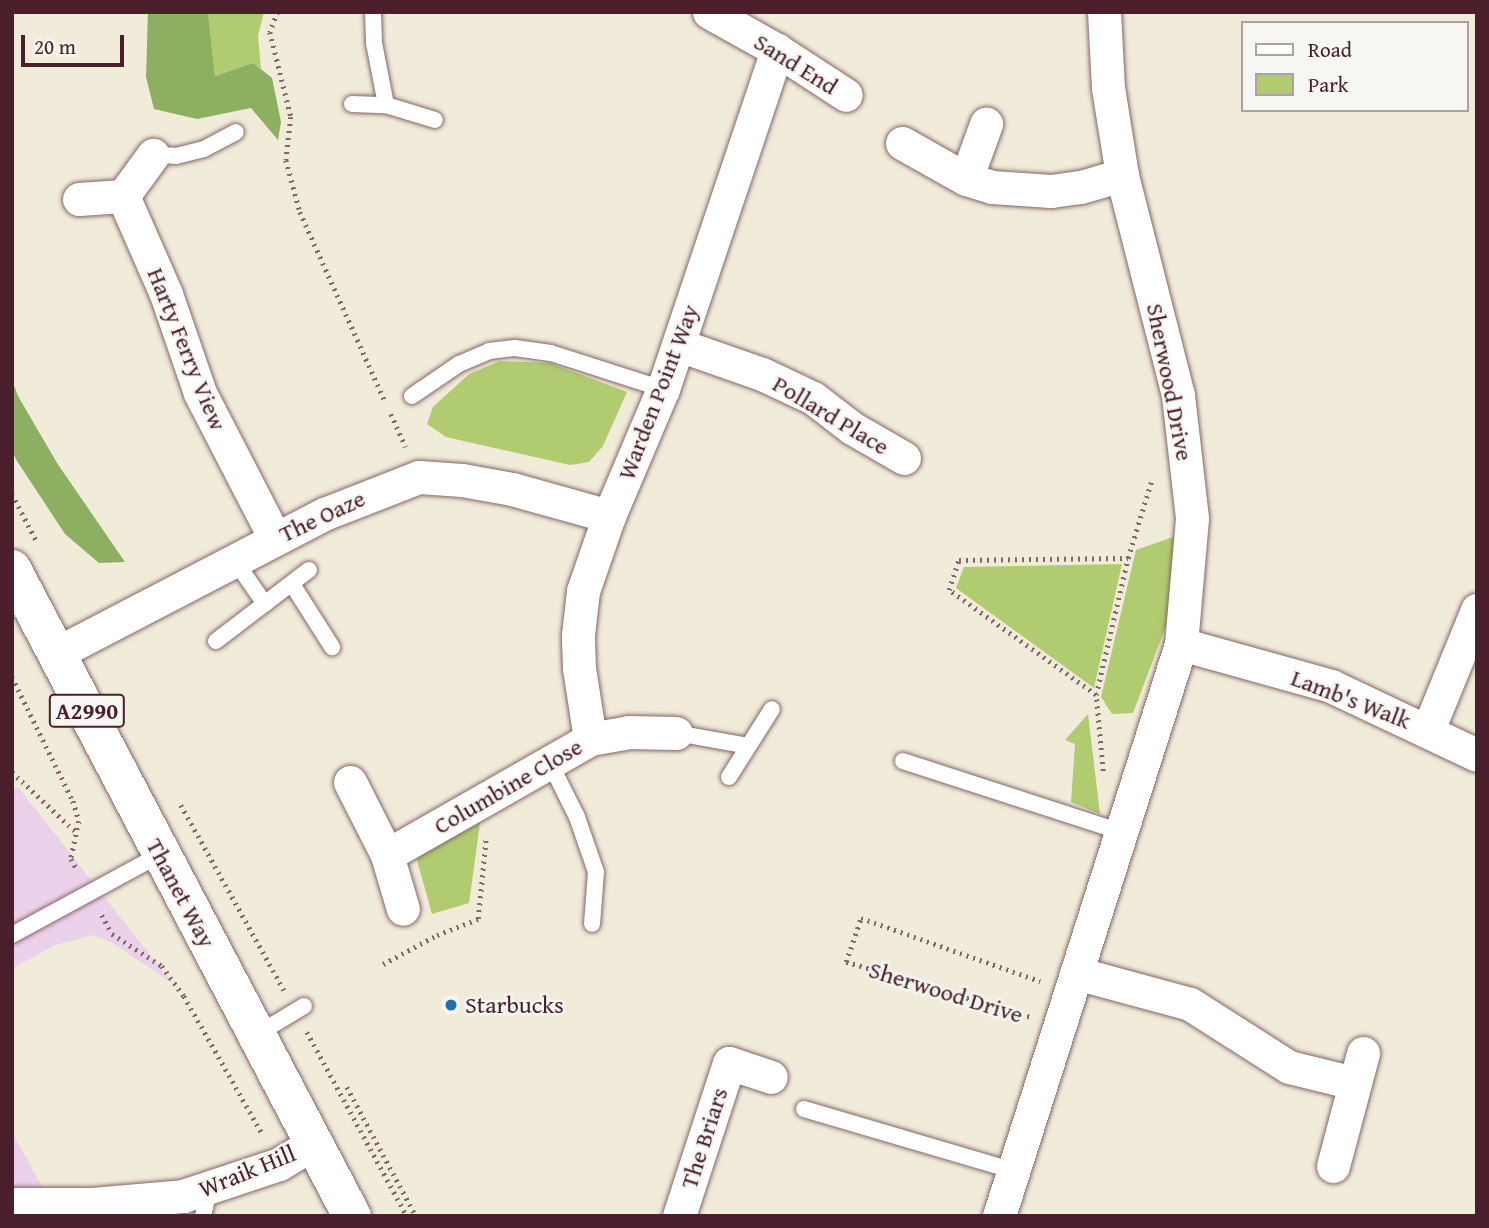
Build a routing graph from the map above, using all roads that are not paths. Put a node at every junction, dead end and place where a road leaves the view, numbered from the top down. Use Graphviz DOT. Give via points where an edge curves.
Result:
graph roads {
  1 [pos="373,12"];
  2 [pos="709,12"];
  3 [pos="1104,12"];
  4 [pos="777,50"];
  5 [pos="846,95"];
  6 [pos="352,104"];
  7 [pos="386,105"];
  8 [pos="435,120"];
  9 [pos="986,124"];
  10 [pos="236,132"];
  11 [pos="902,143"];
  12 [pos="153,155"];
  13 [pos="1122,175"];
  14 [pos="966,179"];
  15 [pos="123,196"];
  16 [pos="79,199"];
  17 [pos="678,345"];
  18 [pos="663,389"];
  19 [pos="412,396"];
  20 [pos="904,458"];
  21 [pos="608,516"];
  22 [pos="275,538"];
  23 [pos="25,555"];
  24 [pos="233,558"];
  25 [pos="309,570"];
  26 [pos="292,584"];
  27 [pos="265,604"];
  28 [pos="1477,610"];
  29 [pos="216,641"];
  30 [pos="1181,644"];
  31 [pos="332,647"];
  32 [pos="57,653"];
  33 [pos="772,709"];
  34 [pos="1428,730"];
  35 [pos="676,733"];
  36 [pos="590,739"];
  37 [pos="748,747"];
  38 [pos="1477,755"];
  39 [pos="903,761"];
  40 [pos="550,763"];
  41 [pos="729,777"];
  42 [pos="350,782"];
  43 [pos="1121,832"];
  44 [pos="161,854"];
  45 [pos="387,855"];
  46 [pos="403,909"];
  47 [pos="592,924"];
  48 [pos="12,935"];
  49 [pos="1073,982"];
  50 [pos="300,1009"];
  51 [pos="256,1035"];
  52 [pos="771,1077"];
  53 [pos="804,1109"];
  54 [pos="314,1143"];
  55 [pos="1333,1166"];
  56 [pos="1014,1171"];
  57 [pos="206,1202"];
  58 [pos="12,1204"];
  59 [pos="352,1216"];
  60 [pos="679,1216"];
  61 [pos="999,1216"];
  1 -- 7 [label="lane"];
  2 -- 4 [label="street, Sand End"];
  3 -- 13 [label="street, Sherwood Drive" via="1108,88"];
  4 -- 5 [label="street, Sand End"];
  4 -- 17 [label="street, Warden Point Way"];
  6 -- 7 [label="lane"];
  7 -- 8 [label="lane"];
  9 -- 14 [label="street"];
  10 -- 12 [label="lane" via="204,149 176,156"];
  11 -- 14 [label="street"];
  12 -- 15 [label="street"];
  13 -- 14 [label="street" via="1051,191 1004,189"];
  13 -- 30 [label="street, Sherwood Drive" via="1178,395 1187,456 1192,518"];
  15 -- 16 [label="street"];
  15 -- 22 [label="street, Harty Ferry View" via="166,294 200,393"];
  17 -- 18 [label="street, Warden Point Way"];
  17 -- 20 [label="street, Pollard Place" via="762,374 813,398 852,428"];
  18 -- 19 [label="lane" via="551,353 515,348 489,351 459,364"];
  18 -- 21 [label="street, Warden Point Way"];
  21 -- 22 [label="street, The Oaze" via="512,489 419,477"];
  21 -- 36 [label="street, Warden Point Way" via="583,591 578,635"];
  22 -- 24 [label="street, The Oaze"];
  23 -- 32 [label="main road, Thanet Way / A2990"];
  24 -- 27 [label="lane"];
  24 -- 32 [label="street, The Oaze"];
  25 -- 26 [label="lane"];
  26 -- 27 [label="lane"];
  26 -- 31 [label="lane"];
  27 -- 29 [label="lane"];
  28 -- 34 [label="street"];
  30 -- 34 [label="street, Lamb's Walk" via="1331,686"];
  30 -- 43 [label="street, Sherwood Drive"];
  32 -- 44 [label="main road, Thanet Way / A2990"];
  33 -- 37 [label="lane"];
  34 -- 38 [label="street, Lamb's Walk"];
  35 -- 36 [label="street, Columbine Close" via="628,732"];
  35 -- 37 [label="lane"];
  36 -- 40 [label="street, Columbine Close"];
  37 -- 41 [label="lane"];
  39 -- 43 [label="lane"];
  40 -- 45 [label="street, Columbine Close"];
  40 -- 47 [label="lane" via="577,817 596,872"];
  42 -- 45 [label="street"];
  43 -- 49 [label="street, Sherwood Drive"];
  44 -- 48 [label="lane"];
  44 -- 51 [label="main road, Thanet Way / A2990"];
  45 -- 46 [label="street"];
  49 -- 55 [label="street" via="1190,1004 1289,1067 1359,1068"];
  49 -- 56 [label="street, Sherwood Drive"];
  50 -- 51 [label="lane"];
  51 -- 54 [label="main road, Thanet Way / A2990"];
  52 -- 60 [label="street, The Briars" via="729,1063"];
  53 -- 56 [label="lane"];
  54 -- 57 [label="street, Wraik Hill"];
  54 -- 59 [label="main road, Thanet Way / A2990"];
  56 -- 61 [label="street, Sherwood Drive"];
  57 -- 58 [label="street, Wraik Hill" via="183,1196 92,1204"];
}
